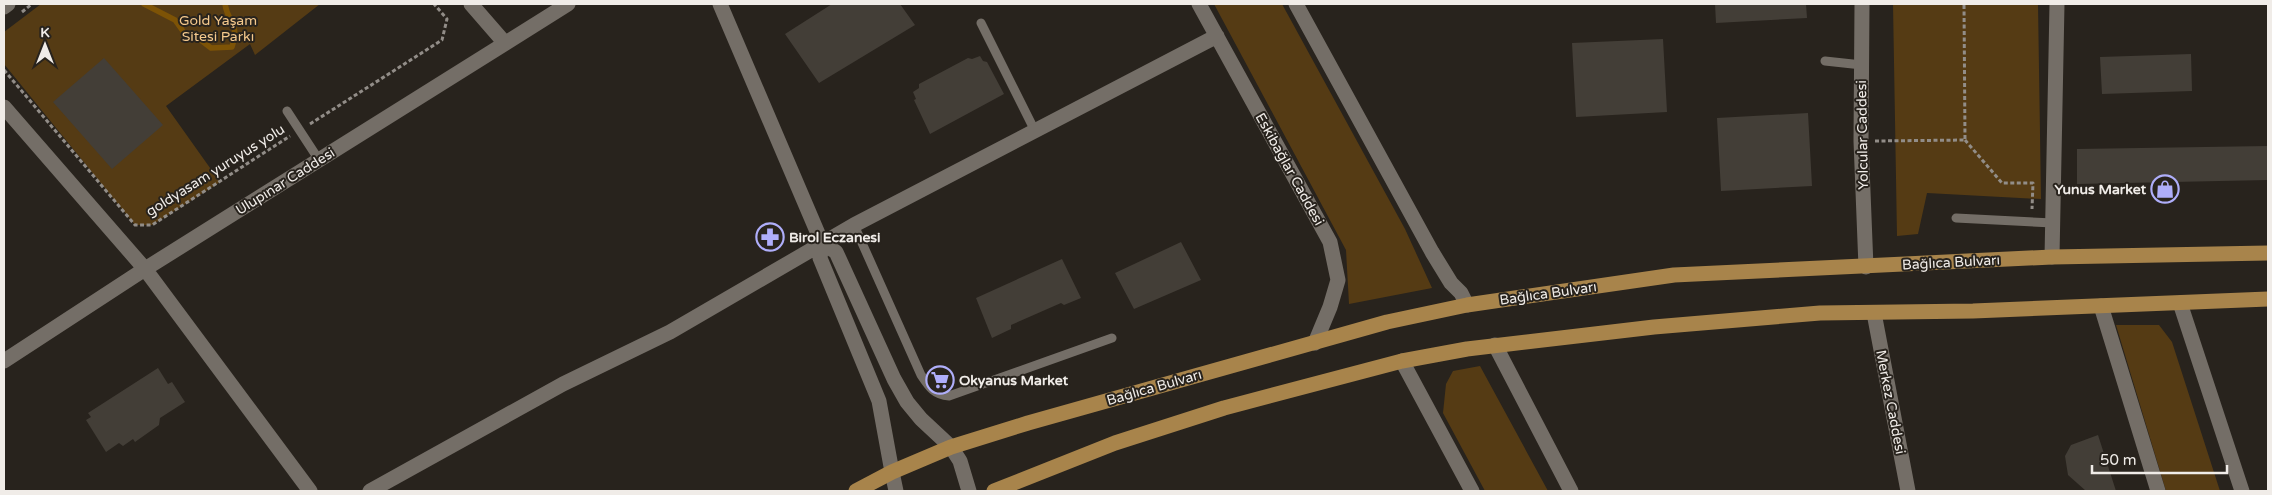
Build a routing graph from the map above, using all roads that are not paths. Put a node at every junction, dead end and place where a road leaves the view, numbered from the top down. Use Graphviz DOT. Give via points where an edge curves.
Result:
graph roads {
  1 [pos="8,4"];
  2 [pos="471,4"];
  3 [pos="568,4"];
  4 [pos="720,4"];
  5 [pos="1199,4"];
  6 [pos="1296,4"];
  7 [pos="1862,4"];
  8 [pos="2057,4"];
  9 [pos="4,7"];
  10 [pos="981,24"];
  11 [pos="1217,36"];
  12 [pos="504,42"];
  13 [pos="1825,61"];
  14 [pos="1862,65"];
  15 [pos="4,107"];
  16 [pos="287,111"];
  17 [pos="1035,131"];
  18 [pos="319,160"];
  19 [pos="1956,218"];
  20 [pos="2053,223"];
  21 [pos="854,225"];
  22 [pos="822,243"];
  23 [pos="2268,253"];
  24 [pos="2052,257"];
  25 [pos="1866,267"];
  26 [pos="145,269"];
  27 [pos="2268,299"];
  28 [pos="2180,303"];
  29 [pos="1467,305"];
  30 [pos="2101,306"];
  31 [pos="1874,313"];
  32 [pos="1112,338"];
  33 [pos="1315,342"];
  34 [pos="1495,345"];
  35 [pos="4,361"];
  36 [pos="1402,361"];
  37 [pos="951,447"];
  38 [pos="892,472"];
  39 [pos="310,491"];
  40 [pos="370,491"];
  41 [pos="856,491"];
  42 [pos="896,491"];
  43 [pos="969,491"];
  44 [pos="994,491"];
  45 [pos="1472,491"];
  46 [pos="1571,491"];
  47 [pos="1908,491"];
  48 [pos="2158,491"];
  49 [pos="2242,491"];
  1 -- 9 [label="street"];
  2 -- 12 [label="street"];
  3 -- 12 [label="street, Ulupınar Caddesi"];
  4 -- 22 [label="street"];
  5 -- 11 [label="street, Eskibağlar Caddesi"];
  6 -- 29 [label="street" via="1432,252"];
  7 -- 14 [label="street, Yolcular Caddesi"];
  8 -- 20 [label="street"];
  10 -- 17 [label="lane"];
  11 -- 17 [label="street"];
  11 -- 33 [label="street, Eskibağlar Caddesi" via="1330,242 1338,280"];
  12 -- 18 [label="street, Ulupınar Caddesi"];
  13 -- 14 [label="lane"];
  14 -- 25 [label="street, Yolcular Caddesi" via="1861,141"];
  15 -- 26 [label="street"];
  16 -- 18 [label="lane"];
  17 -- 21 [label="street"];
  18 -- 26 [label="street, Ulupınar Caddesi"];
  19 -- 20 [label="lane"];
  20 -- 24 [label="street"];
  21 -- 22 [label="street"];
  21 -- 32 [label="lane" via="920,375 940,395 949,396"];
  22 -- 37 [label="street" via="836,252 907,402"];
  22 -- 38 [label="street" via="820,258 879,401"];
  22 -- 40 [label="street" via="670,332 563,384"];
  23 -- 24 [label="main road, Bağlıca Bulvarı"];
  24 -- 25 [label="main road, Bağlıca Bulvarı"];
  25 -- 29 [label="main road, Bağlıca Bulvarı" via="1674,274"];
  26 -- 35 [label="street, Ulupınar Caddesi"];
  26 -- 39 [label="street"];
  27 -- 28 [label="main road"];
  28 -- 30 [label="main road"];
  28 -- 49 [label="street"];
  29 -- 33 [label="main road, Bağlıca Bulvarı"];
  30 -- 31 [label="main road"];
  30 -- 48 [label="street"];
  31 -- 34 [label="main road" via="1820,313 1724,321"];
  31 -- 47 [label="street, Merkez Caddesi"];
  33 -- 37 [label="main road, Bağlıca Bulvarı" via="1028,422"];
  34 -- 36 [label="main road"];
  34 -- 46 [label="street"];
  36 -- 44 [label="main road" via="1214,411 1115,443"];
  36 -- 45 [label="street"];
  37 -- 38 [label="main road, Bağlıca Bulvarı"];
  37 -- 43 [label="street" via="960,461"];
  38 -- 41 [label="main road, Bağlıca Bulvarı"];
  38 -- 42 [label="street"];
}
